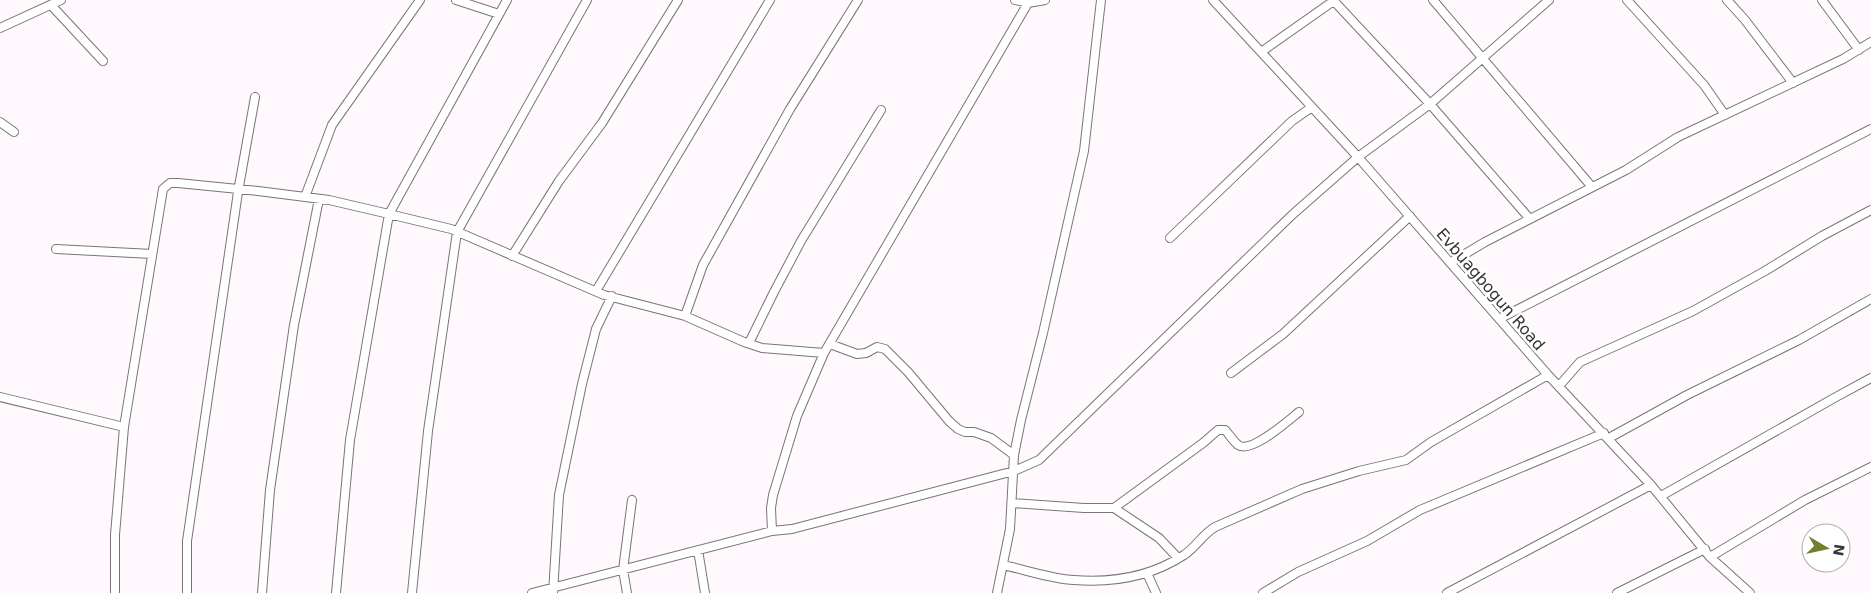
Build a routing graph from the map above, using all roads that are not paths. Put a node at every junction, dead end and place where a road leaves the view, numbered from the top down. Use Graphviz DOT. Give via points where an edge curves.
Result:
graph roads {
  1 [pos="60,0"];
  2 [pos="420,0"];
  3 [pos="456,0"];
  4 [pos="507,0"];
  5 [pos="587,0"];
  6 [pos="678,0"];
  7 [pos="770,0"];
  8 [pos="858,0"];
  9 [pos="1016,0"];
  10 [pos="1045,0"];
  11 [pos="1101,0"];
  12 [pos="1213,0"];
  13 [pos="1334,0"];
  14 [pos="1433,0"];
  15 [pos="1549,0"];
  16 [pos="1627,0"];
  17 [pos="1727,0"];
  18 [pos="1822,0"];
  19 [pos="1028,3"];
  20 [pos="50,5"];
  21 [pos="499,14"];
  22 [pos="0,28"];
  23 [pos="1871,42"];
  24 [pos="1859,50"];
  25 [pos="1261,52"];
  26 [pos="1482,57"];
  27 [pos="103,61"];
  28 [pos="1793,83"];
  29 [pos="256,97"];
  30 [pos="1430,104"];
  31 [pos="1312,107"];
  32 [pos="881,110"];
  33 [pos="1725,115"];
  34 [pos="0,122"];
  35 [pos="1871,129"];
  36 [pos="14,132"];
  37 [pos="1358,157"];
  38 [pos="1592,187"];
  39 [pos="239,189"];
  40 [pos="305,197"];
  41 [pos="319,199"];
  42 [pos="1871,210"];
  43 [pos="389,214"];
  44 [pos="1410,216"];
  45 [pos="1529,218"];
  46 [pos="457,232"];
  47 [pos="1170,238"];
  48 [pos="56,249"];
  49 [pos="152,254"];
  50 [pos="512,256"];
  51 [pos="1450,263"];
  52 [pos="596,291"];
  53 [pos="612,296"];
  54 [pos="1871,299"];
  55 [pos="685,316"];
  56 [pos="1499,319"];
  57 [pos="749,343"];
  58 [pos="830,344"];
  59 [pos="824,354"];
  60 [pos="1231,374"];
  61 [pos="1548,375"];
  62 [pos="1871,378"];
  63 [pos="1559,386"];
  64 [pos="0,397"];
  65 [pos="1299,412"];
  66 [pos="124,427"];
  67 [pos="1606,436"];
  68 [pos="1014,455"];
  69 [pos="1871,467"];
  70 [pos="1014,471"];
  71 [pos="1651,485"];
  72 [pos="1661,496"];
  73 [pos="632,500"];
  74 [pos="1012,503"];
  75 [pos="1114,508"];
  76 [pos="772,531"];
  77 [pos="1705,549"];
  78 [pos="698,550"];
  79 [pos="1710,557"];
  80 [pos="1178,558"];
  81 [pos="1003,565"];
  82 [pos="623,570"];
  83 [pos="1147,573"];
  84 [pos="553,590"];
  85 [pos="115,593"];
  86 [pos="186,593"];
  87 [pos="262,593"];
  88 [pos="336,593"];
  89 [pos="412,593"];
  90 [pos="532,593"];
  91 [pos="627,593"];
  92 [pos="705,593"];
  93 [pos="998,593"];
  94 [pos="1156,593"];
  95 [pos="1263,593"];
  96 [pos="1447,593"];
  97 [pos="1618,593"];
  98 [pos="1750,593"];
  1 -- 20 [label="street"];
  2 -- 40 [label="street" via="332,125"];
  3 -- 21 [label="street"];
  4 -- 21 [label="street"];
  5 -- 46 [label="street"];
  6 -- 50 [label="street" via="602,123 559,180"];
  7 -- 52 [label="street"];
  8 -- 55 [label="street" via="790,109 703,265"];
  9 -- 19 [label="street"];
  10 -- 19 [label="street"];
  11 -- 68 [label="street" via="1084,151"];
  12 -- 25 [label="street, Evbuagbogun Road"];
  13 -- 25 [label="street"];
  13 -- 30 [label="street"];
  14 -- 26 [label="street"];
  15 -- 26 [label="street"];
  16 -- 33 [label="street" via="1704,85"];
  17 -- 28 [label="street"];
  18 -- 24 [label="street"];
  19 -- 58 [label="street"];
  20 -- 22 [label="street"];
  20 -- 27 [label="street"];
  21 -- 43 [label="street"];
  23 -- 24 [label="street"];
  24 -- 28 [label="street"];
  25 -- 31 [label="street, Evbuagbogun Road"];
  26 -- 30 [label="street"];
  26 -- 38 [label="street"];
  28 -- 33 [label="street"];
  29 -- 39 [label="street"];
  30 -- 37 [label="street"];
  30 -- 45 [label="street"];
  31 -- 37 [label="street, Evbuagbogun Road"];
  31 -- 47 [label="street" via="1292,121"];
  32 -- 57 [label="street" via="801,241"];
  33 -- 38 [label="street" via="1678,137"];
  34 -- 36 [label="street"];
  35 -- 56 [label="street"];
  37 -- 44 [label="street, Evbuagbogun Road"];
  37 -- 70 [label="street" via="1292,215 1055,446 1039,460"];
  38 -- 45 [label="street"];
  39 -- 40 [label="street"];
  39 -- 49 [label="street" via="178,183 166,186"];
  39 -- 86 [label="street" via="187,541"];
  40 -- 41 [label="street"];
  41 -- 43 [label="street"];
  41 -- 87 [label="street" via="294,325 275,451"];
  42 -- 63 [label="street" via="1693,311 1580,362"];
  43 -- 46 [label="street"];
  43 -- 88 [label="street" via="350,440"];
  44 -- 51 [label="street, Evbuagbogun Road"];
  44 -- 60 [label="street" via="1283,334"];
  45 -- 51 [label="street"];
  46 -- 50 [label="street"];
  46 -- 89 [label="street" via="428,431"];
  48 -- 49 [label="street"];
  49 -- 66 [label="street"];
  50 -- 52 [label="street"];
  51 -- 56 [label="street, Evbuagbogun Road"];
  52 -- 53 [label="street"];
  53 -- 55 [label="street"];
  53 -- 84 [label="street" via="596,329 559,495"];
  54 -- 67 [label="street" via="1799,340"];
  55 -- 57 [label="street"];
  56 -- 61 [label="street, Evbuagbogun Road"];
  57 -- 59 [label="street" via="762,348"];
  58 -- 59 [label="street"];
  58 -- 68 [label="street" via="857,354 877,347 885,349 958,429 991,438"];
  59 -- 76 [label="street" via="796,416 783,460 771,508"];
  61 -- 63 [label="street, Evbuagbogun Road"];
  61 -- 80 [label="street" via="1431,442 1406,460 1359,470 1302,489 1216,527"];
  62 -- 72 [label="street"];
  63 -- 67 [label="street, Evbuagbogun Road"];
  64 -- 66 [label="street"];
  65 -- 75 [label="street" via="1277,431 1247,446 1238,445 1224,430 1218,430"];
  66 -- 85 [label="street" via="115,535"];
  67 -- 71 [label="street, Evbuagbogun Road"];
  67 -- 95 [label="street" via="1420,510 1368,541 1298,572"];
  68 -- 70 [label="street"];
  69 -- 79 [label="street" via="1805,500"];
  70 -- 74 [label="street"];
  70 -- 76 [label="street"];
  71 -- 72 [label="street, Evbuagbogun Road"];
  71 -- 96 [label="street"];
  72 -- 77 [label="street, Evbuagbogun Road"];
  73 -- 82 [label="street"];
  74 -- 75 [label="street"];
  74 -- 81 [label="street"];
  75 -- 80 [label="street" via="1159,538"];
  76 -- 78 [label="street"];
  77 -- 79 [label="street, Evbuagbogun Road"];
  77 -- 97 [label="street"];
  78 -- 82 [label="street"];
  78 -- 92 [label="street"];
  79 -- 98 [label="street, Evbuagbogun Road"];
  80 -- 83 [label="street"];
  81 -- 83 [label="street" via="1073,580 1111,580"];
  81 -- 93 [label="street"];
  82 -- 84 [label="street"];
  82 -- 91 [label="street"];
  83 -- 94 [label="street"];
  84 -- 90 [label="street"];
}
